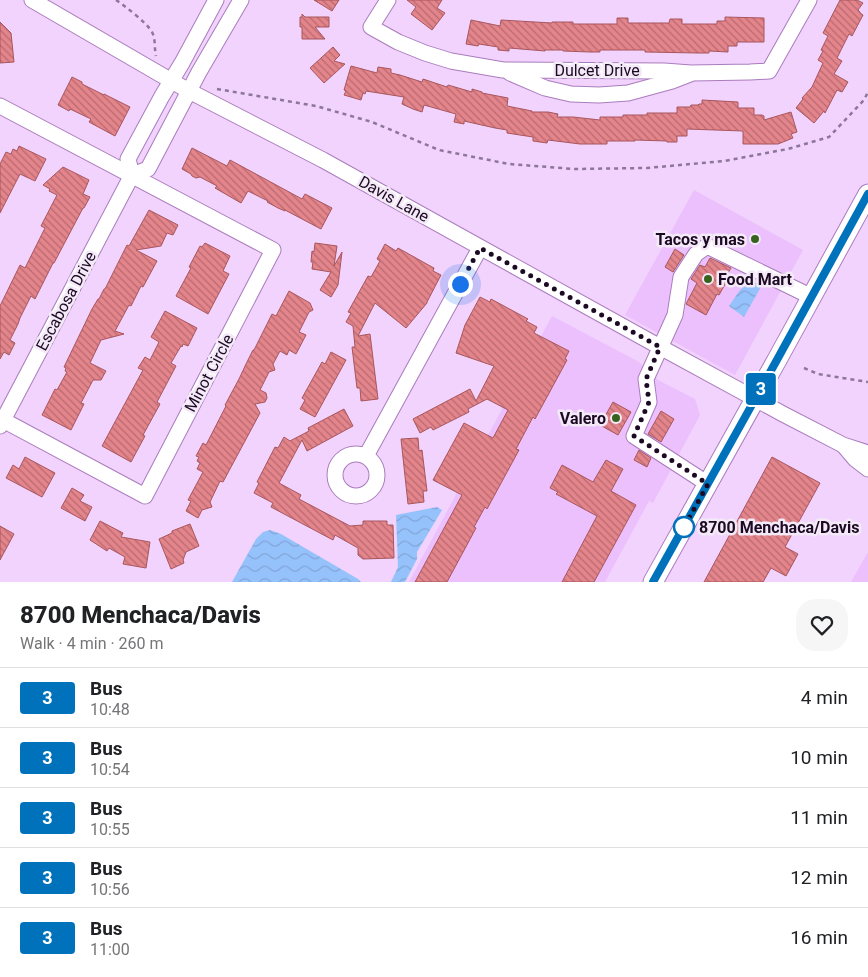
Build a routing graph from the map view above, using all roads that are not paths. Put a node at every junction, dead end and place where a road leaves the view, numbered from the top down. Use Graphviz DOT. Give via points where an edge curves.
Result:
graph roads {
  1 [pos="32,0"];
  2 [pos="216,0"];
  3 [pos="241,0"];
  4 [pos="388,0"];
  5 [pos="809,0"];
  6 [pos="503,70"];
  7 [pos="691,73"];
  8 [pos="170,81"];
  9 [pos="189,92"];
  10 [pos="0,106"];
  11 [pos="132,176"];
  12 [pos="868,194"];
  13 [pos="480,248"];
  14 [pos="812,297"];
  15 [pos="660,347"];
  16 [pos="756,398"];
  17 [pos="2,423"];
  18 [pos="843,445"];
  19 [pos="868,453"];
  20 [pos="366,456"];
  21 [pos="868,469"];
  22 [pos="708,484"];
  23 [pos="653,582"];
  1 -- 8 [label="street, Davis Lane"];
  2 -- 8 [label="street, Escabosa Drive"];
  3 -- 9 [label="street, Escabosa Drive"];
  4 -- 6 [label="street, Dulcet Drive" via="371,27 425,53"];
  5 -- 7 [label="street, Dulcet Drive" via="769,71"];
  6 -- 7 [label="street, Dulcet Drive"];
  6 -- 7 [label="street, Dulcet Drive" via="545,88 599,95 628,93"];
  8 -- 9 [label="street, Davis Lane"];
  8 -- 11 [label="street, Escabosa Drive" via="128,159"];
  9 -- 11 [label="street, Escabosa Drive" via="148,169"];
  9 -- 13 [label="street, Davis Lane" via="323,160"];
  10 -- 11 [label="street"];
  11 -- 17 [label="street, Escabosa Drive"];
  11 -- 17 [label="street, Minot Circle" via="274,250 144,496"];
  12 -- 14 [label="main road"];
  13 -- 15 [label="street, Davis Lane"];
  13 -- 20 [label="street"];
  14 -- 15 [label="street" via="707,246 696,254 681,277 676,315"];
  14 -- 16 [label="main road"];
  15 -- 16 [label="street, Davis Lane"];
  15 -- 22 [label="street" via="646,379 649,402 634,436"];
  16 -- 18 [label="street, Davis Lane"];
  16 -- 22 [label="main road"];
  18 -- 19 [label="street"];
  18 -- 21 [label="street"];
  22 -- 23 [label="main road"];
}
